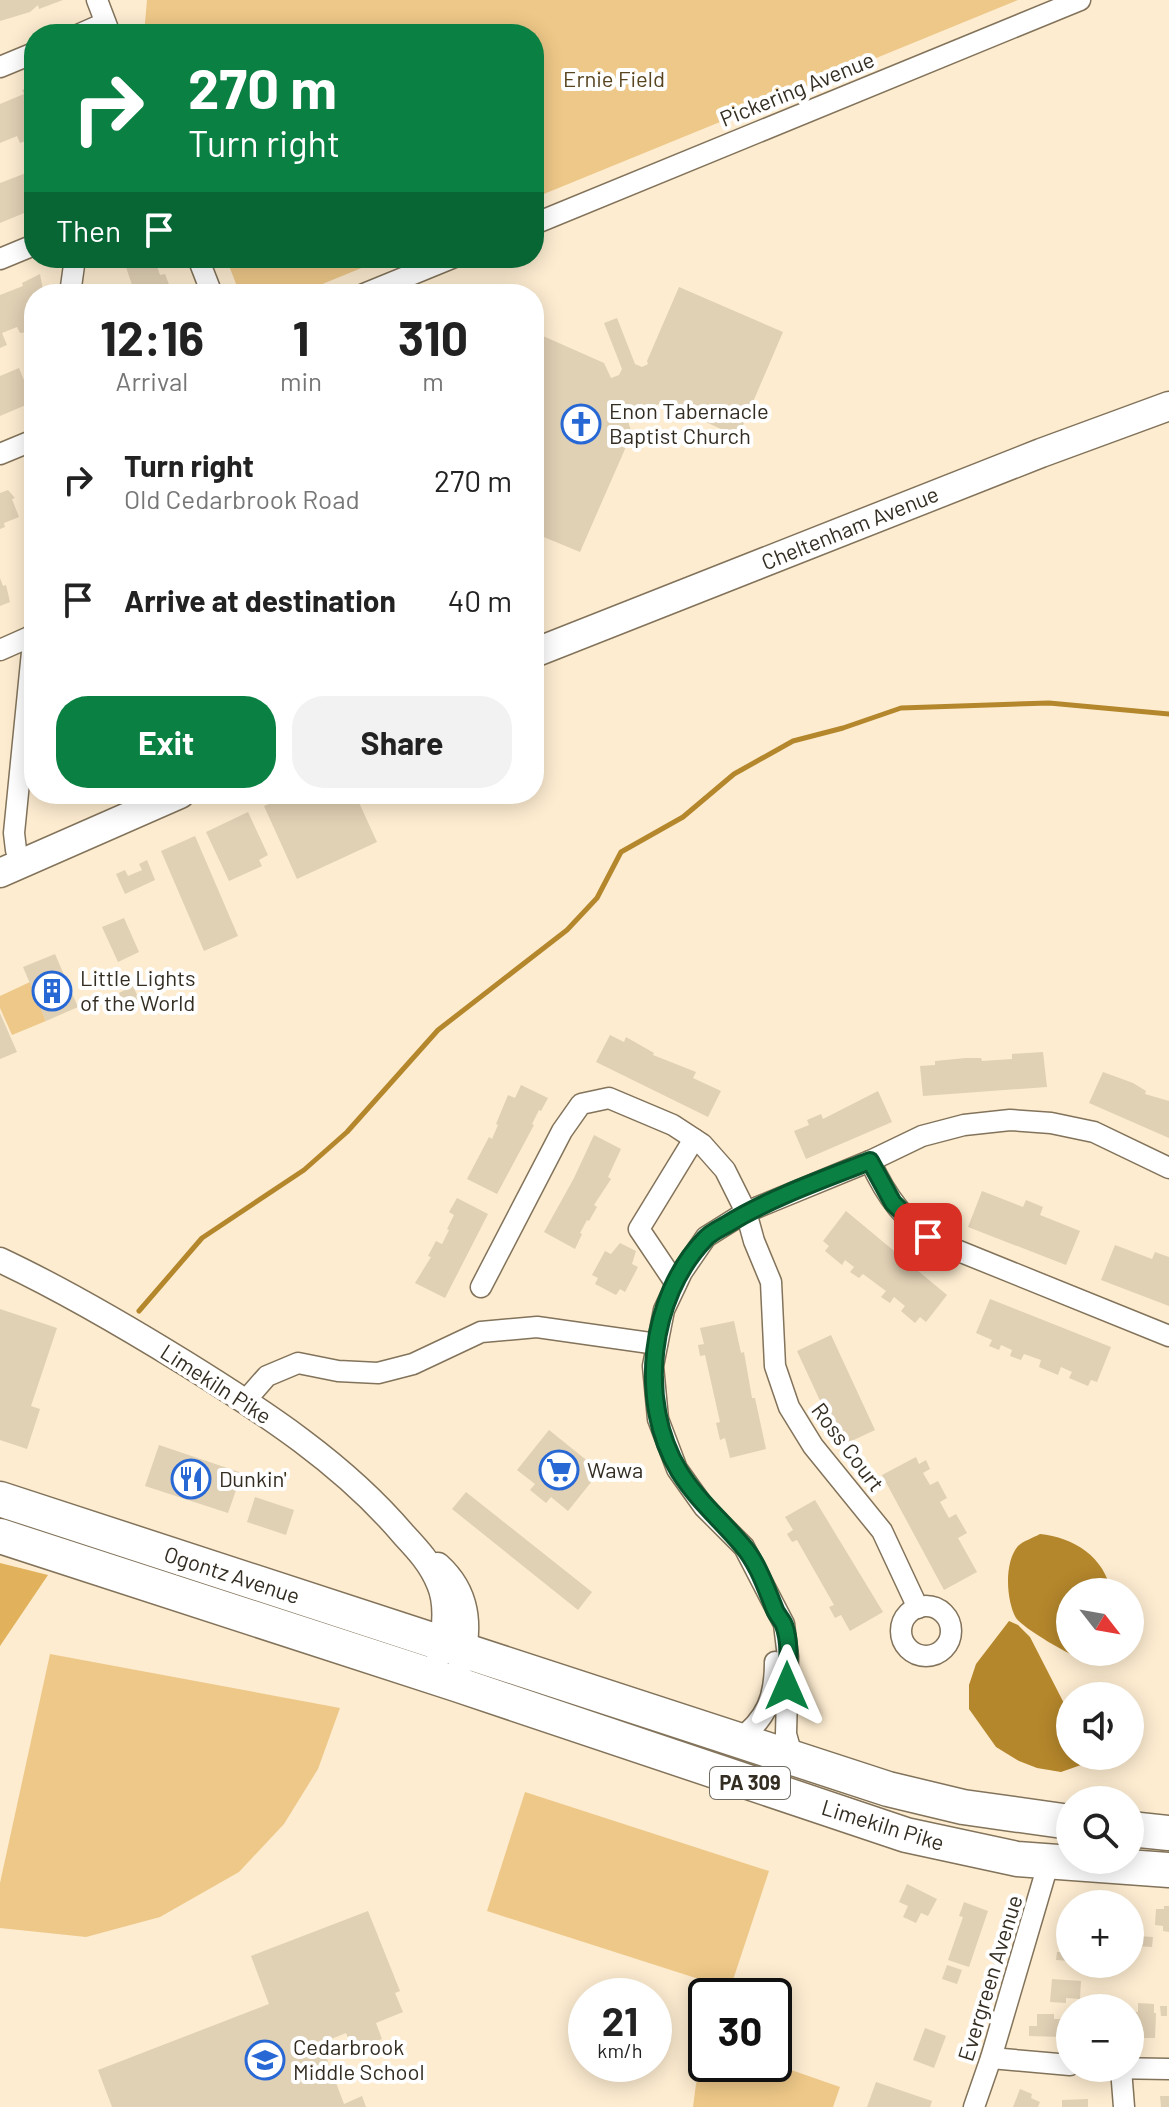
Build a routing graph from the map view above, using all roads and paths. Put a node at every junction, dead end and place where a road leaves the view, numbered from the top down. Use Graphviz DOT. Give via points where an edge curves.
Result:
graph roads {
  1 [pos="97,0"];
  2 [pos="106,0"];
  3 [pos="1080,0"];
  4 [pos="104,24"];
  5 [pos="106,24"];
  6 [pos="24,57"];
  7 [pos="0,67"];
  8 [pos="544,220"];
  9 [pos="24,249"];
  10 [pos="0,259"];
  11 [pos="428,268"];
  12 [pos="388,284"];
  13 [pos="1168,406"];
  14 [pos="24,444"];
  15 [pos="0,454"];
  16 [pos="24,639"];
  17 [pos="544,649"];
  18 [pos="0,650"];
  19 [pos="24,734"];
  20 [pos="157,804"];
  21 [pos="11,868"];
  22 [pos="694,1139"];
  23 [pos="870,1161"];
  24 [pos="1169,1168"];
  25 [pos="746,1212"];
  26 [pos="0,1260"];
  27 [pos="676,1284"];
  28 [pos="481,1287"];
  29 [pos="1169,1336"];
  30 [pos="657,1344"];
  31 [pos="245,1401"];
  32 [pos="0,1499"];
  33 [pos="0,1536"];
  34 [pos="918,1608"];
  35 [pos="776,1611"];
  36 [pos="449,1664"];
  37 [pos="738,1740"];
  38 [pos="793,1759"];
  39 [pos="1056,1820"];
  40 [pos="1144,1830"];
  41 [pos="1169,1833"];
  42 [pos="1049,1861"];
  43 [pos="1169,1870"];
  44 [pos="991,2058"];
  45 [pos="1056,2064"];
  46 [pos="1144,2069"];
  47 [pos="1169,2069"];
  48 [pos="1122,2082"];
  49 [pos="974,2107"];
  50 [pos="1124,2107"];
  1 -- 4 [label="street"];
  2 -- 5 [label="street"];
  3 -- 8 [label="street, Pickering Avenue"];
  6 -- 7 [label="street"];
  9 -- 10 [label="street"];
  11 -- 12 [label="street"];
  13 -- 17 [label="main road, Cheltenham Avenue"];
  14 -- 15 [label="street"];
  16 -- 18 [label="street"];
  19 -- 21 [label="street"];
  20 -- 21 [label="main road"];
  22 -- 25 [label="street, Ross Court" via="725,1170"];
  22 -- 27 [label="street" via="639,1229"];
  22 -- 28 [label="street, Ross Court" via="609,1098 581,1104"];
  23 -- 24 [label="street" via="922,1136 1010,1120 1094,1132"];
  23 -- 25 [label="street"];
  23 -- 29 [label="street" via="893,1203 939,1243"];
  25 -- 27 [label="street" via="706,1237"];
  25 -- 34 [label="street, Ross Court" via="771,1282 775,1366 789,1407 813,1446 882,1531"];
  26 -- 31 [label="street, Limekiln Pike" via="109,1316"];
  27 -- 30 [label="street"];
  30 -- 31 [label="street" via="537,1327 481,1332 413,1364 378,1373 298,1363 267,1376"];
  30 -- 35 [label="street" via="653,1366 658,1419 677,1469 704,1507 744,1547"];
  31 -- 36 [label="street, Limekiln Pike" via="374,1499 424,1557 445,1604"];
  32 -- 36 [label="highway, Ogontz Avenue / PA 309"];
  33 -- 36 [label="highway, Ogontz Avenue / PA 309"];
  35 -- 37 [label="street" via="771,1625 771,1699 757,1726"];
  35 -- 38 [label="street" via="784,1624 788,1657 786,1734"];
  36 -- 37 [label="highway, Limekiln Pike / PA 309"];
  36 -- 42 [label="highway, Limekiln Pike / PA 309" via="906,1835"];
  37 -- 38 [label="highway, Limekiln Pike / PA 309"];
  38 -- 39 [label="highway, Limekiln Pike / PA 309" via="963,1807"];
  40 -- 41 [label="highway"];
  42 -- 43 [label="highway, Limekiln Pike / PA 309"];
  42 -- 44 [label="street, Evergreen Avenue"];
  44 -- 45 [label="street"];
  44 -- 49 [label="street, Evergreen Avenue"];
  46 -- 47 [label="street"];
  48 -- 50 [label="street"];
}
